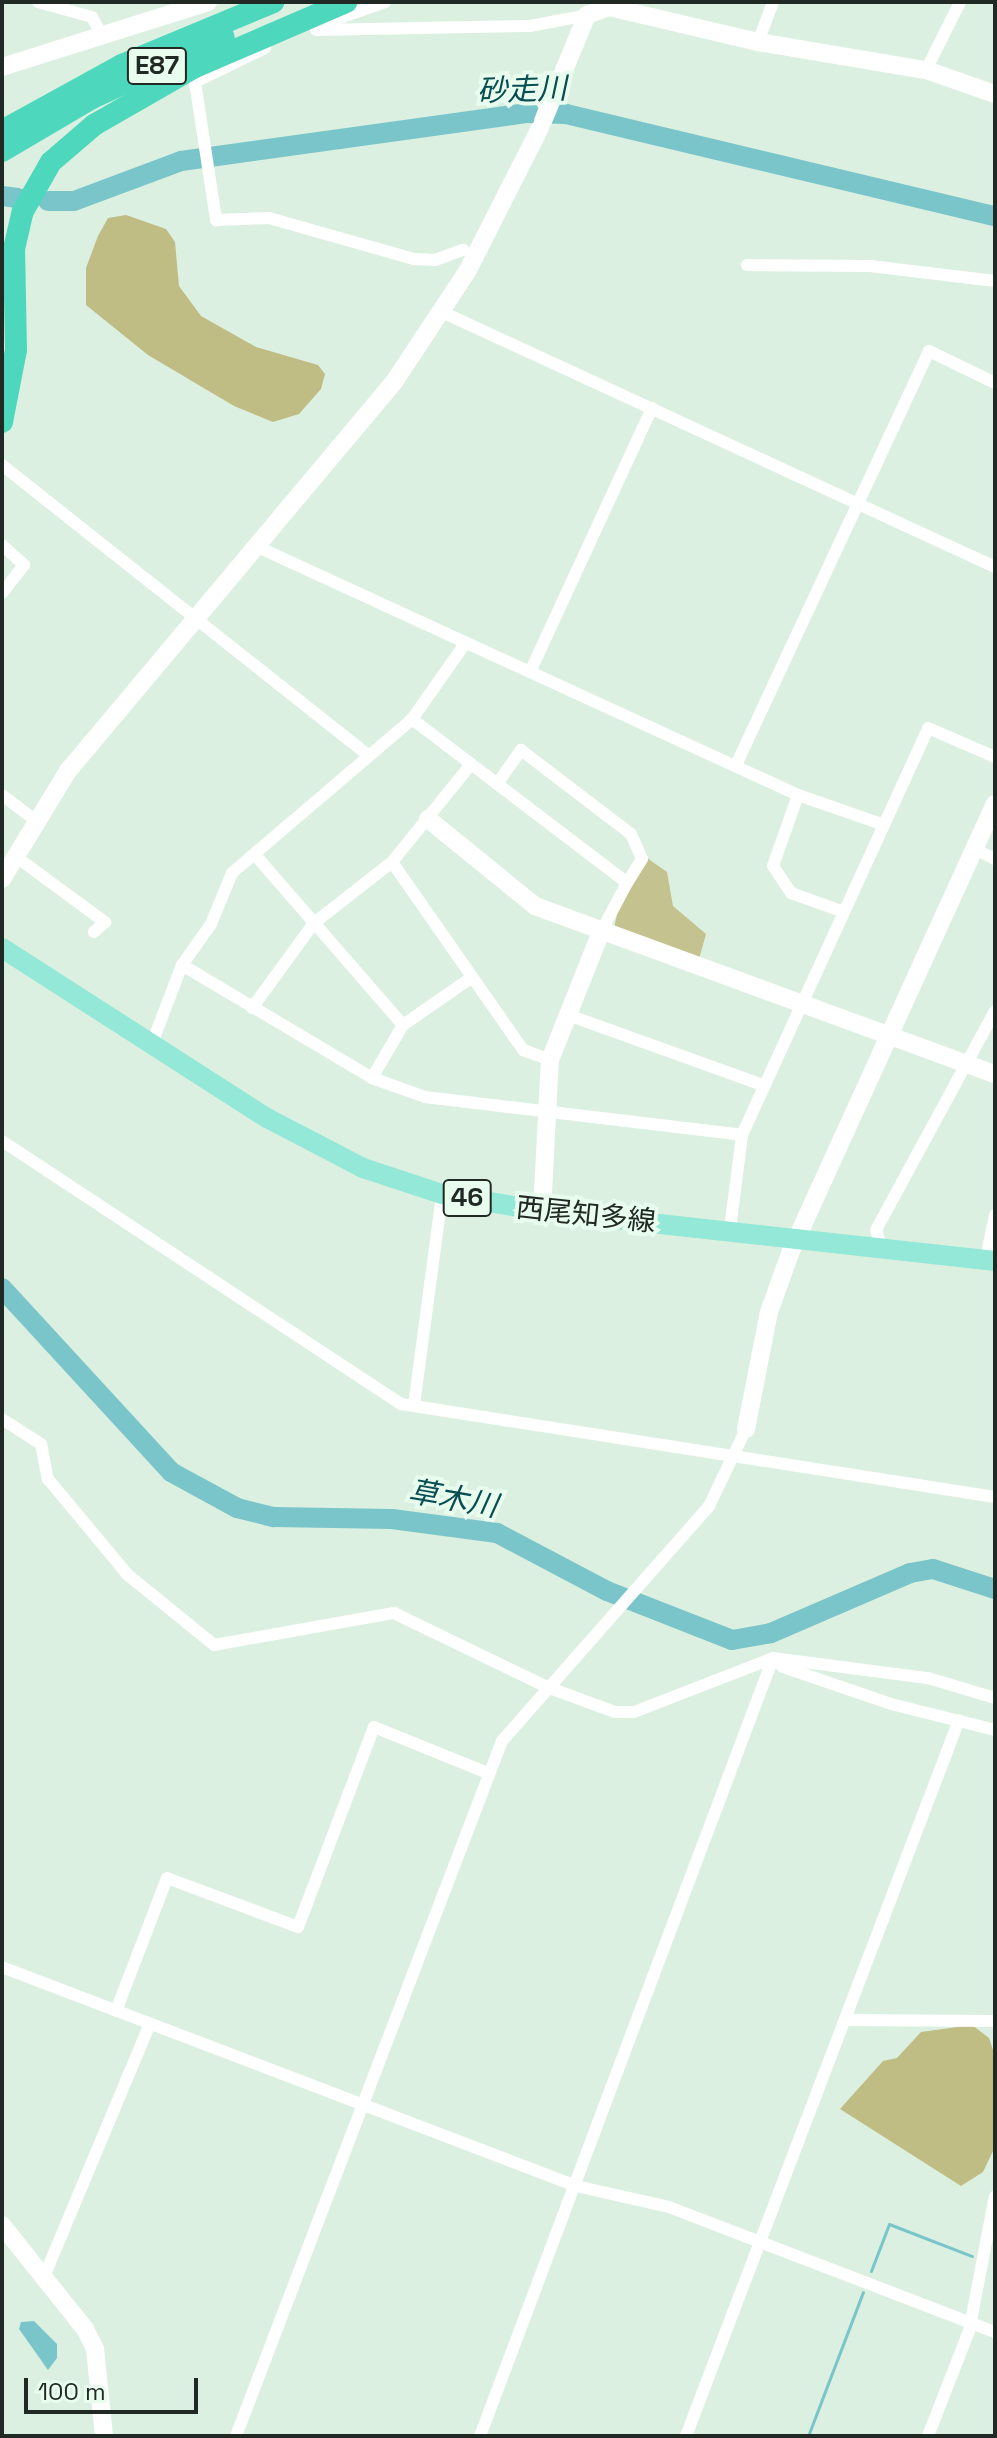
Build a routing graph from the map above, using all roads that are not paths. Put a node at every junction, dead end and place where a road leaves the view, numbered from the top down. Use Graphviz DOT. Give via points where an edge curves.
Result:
graph roads {
  1 [pos="38,2"];
  2 [pos="208,2"];
  3 [pos="273,2"];
  4 [pos="323,2"];
  5 [pos="346,2"];
  6 [pos="385,2"];
  7 [pos="773,2"];
  8 [pos="960,2"];
  9 [pos="587,15"];
  10 [pos="309,29"];
  11 [pos="101,34"];
  12 [pos="758,42"];
  13 [pos="2,67"];
  14 [pos="926,70"];
  15 [pos="995,94"];
  16 [pos="62,95"];
  17 [pos="2,120"];
  18 [pos="2,131"];
  19 [pos="2,151"];
  20 [pos="463,250"];
  21 [pos="747,265"];
  22 [pos="995,281"];
  23 [pos="442,312"];
  24 [pos="995,383"];
  25 [pos="652,408"];
  26 [pos="2,422"];
  27 [pos="2,465"];
  28 [pos="858,504"];
  29 [pos="2,545"];
  30 [pos="260,548"];
  31 [pos="995,567"];
  32 [pos="2,593"];
  33 [pos="199,619"];
  34 [pos="465,644"];
  35 [pos="530,672"];
  36 [pos="412,719"];
  37 [pos="368,755"];
  38 [pos="995,757"];
  39 [pos="471,764"];
  40 [pos="736,765"];
  41 [pos="497,784"];
  42 [pos="2,795"];
  43 [pos="798,795"];
  44 [pos="995,804"];
  45 [pos="428,819"];
  46 [pos="35,820"];
  47 [pos="884,825"];
  48 [pos="975,849"];
  49 [pos="15,856"];
  50 [pos="256,856"];
  51 [pos="995,859"];
  52 [pos="392,862"];
  53 [pos="2,879"];
  54 [pos="627,883"];
  55 [pos="844,912"];
  56 [pos="314,923"];
  57 [pos="94,932"];
  58 [pos="601,932"];
  59 [pos="2,948"];
  60 [pos="182,965"];
  61 [pos="471,978"];
  62 [pos="802,1005"];
  63 [pos="252,1008"];
  64 [pos="995,1011"];
  65 [pos="571,1016"];
  66 [pos="403,1025"];
  67 [pos="890,1036"];
  68 [pos="151,1046"];
  69 [pos="550,1060"];
  70 [pos="967,1063"];
  71 [pos="995,1074"];
  72 [pos="372,1078"];
  73 [pos="765,1086"];
  74 [pos="544,1113"];
  75 [pos="742,1135"];
  76 [pos="2,1141"];
  77 [pos="442,1194"];
  78 [pos="542,1211"];
  79 [pos="995,1215"];
  80 [pos="730,1229"];
  81 [pos="800,1237"];
  82 [pos="881,1246"];
  83 [pos="991,1260"];
  84 [pos="414,1405"];
  85 [pos="2,1419"];
  86 [pos="746,1429"];
  87 [pos="737,1456"];
  88 [pos="995,1497"];
  89 [pos="773,1658"];
  90 [pos="547,1687"];
  91 [pos="995,1698"];
  92 [pos="959,1720"];
  93 [pos="995,1730"];
  94 [pos="488,1773"];
  95 [pos="2,1967"];
  96 [pos="116,2011"];
  97 [pos="846,2020"];
  98 [pos="995,2021"];
  99 [pos="150,2023"];
  100 [pos="363,2104"];
  101 [pos="576,2186"];
  102 [pos="995,2196"];
  103 [pos="2,2225"];
  104 [pos="759,2242"];
  105 [pos="44,2277"];
  106 [pos="971,2323"];
  107 [pos="995,2332"];
  108 [pos="104,2436"];
  109 [pos="236,2436"];
  110 [pos="480,2436"];
  111 [pos="686,2436"];
  112 [pos="928,2436"];
  1 -- 11 [label="street" via="92,17"];
  2 -- 11 [label="street"];
  3 -- 16 [label="highway, E87"];
  4 -- 19 [label="highway, E87" via="175,57"];
  5 -- 26 [label="highway" via="193,68 94,125 51,162 23,211 14,249 16,350"];
  6 -- 10 [label="street"];
  7 -- 12 [label="street"];
  8 -- 14 [label="street"];
  9 -- 10 [label="street" via="506,28"];
  9 -- 12 [label="street" via="609,7"];
  9 -- 23 [label="street" via="544,118"];
  10 -- 20 [label="street" via="195,82 216,220 269,218 414,259 435,260"];
  11 -- 13 [label="street"];
  12 -- 14 [label="street"];
  14 -- 15 [label="street"];
  16 -- 17 [label="highway" via="45,94"];
  16 -- 18 [label="highway, E87"];
  21 -- 22 [label="street" via="870,266"];
  23 -- 25 [label="street"];
  23 -- 30 [label="street" via="360,428"];
  24 -- 28 [label="street" via="929,351"];
  25 -- 28 [label="street"];
  25 -- 35 [label="street"];
  27 -- 33 [label="street"];
  28 -- 31 [label="street"];
  28 -- 40 [label="street"];
  29 -- 32 [label="street" via="24,565"];
  30 -- 33 [label="street"];
  30 -- 34 [label="street"];
  33 -- 37 [label="street"];
  33 -- 46 [label="street" via="68,771"];
  34 -- 35 [label="street"];
  34 -- 36 [label="street"];
  35 -- 40 [label="street"];
  36 -- 37 [label="street"];
  36 -- 39 [label="street"];
  37 -- 50 [label="street"];
  38 -- 47 [label="street" via="928,728"];
  39 -- 41 [label="street"];
  39 -- 45 [label="street"];
  40 -- 43 [label="street"];
  41 -- 54 [label="street"];
  41 -- 54 [label="street" via="521,750 631,834 642,859"];
  42 -- 46 [label="street"];
  43 -- 47 [label="street"];
  43 -- 55 [label="street" via="773,866 791,893"];
  44 -- 48 [label="street"];
  45 -- 52 [label="street"];
  45 -- 58 [label="street" via="535,906"];
  46 -- 49 [label="street"];
  47 -- 55 [label="street"];
  48 -- 51 [label="street"];
  48 -- 67 [label="street"];
  49 -- 53 [label="street"];
  49 -- 57 [label="street" via="105,922"];
  50 -- 56 [label="street"];
  50 -- 60 [label="street" via="232,873 211,924"];
  52 -- 56 [label="street"];
  52 -- 61 [label="street"];
  54 -- 58 [label="street"];
  55 -- 62 [label="street"];
  56 -- 63 [label="street"];
  56 -- 66 [label="street"];
  58 -- 62 [label="street"];
  58 -- 65 [label="street"];
  59 -- 68 [label="main road, 西尾知多線 / 46"];
  60 -- 63 [label="street"];
  60 -- 68 [label="street"];
  61 -- 66 [label="street"];
  61 -- 69 [label="street" via="523,1050"];
  62 -- 67 [label="street"];
  62 -- 73 [label="street"];
  63 -- 72 [label="street"];
  64 -- 70 [label="street"];
  65 -- 69 [label="street"];
  65 -- 73 [label="street"];
  66 -- 72 [label="street"];
  67 -- 70 [label="street"];
  67 -- 81 [label="street"];
  68 -- 77 [label="main road, 西尾知多線 / 46" via="309,1141 363,1168"];
  69 -- 74 [label="street"];
  70 -- 71 [label="street"];
  70 -- 82 [label="street" via="876,1230"];
  72 -- 74 [label="street" via="425,1097"];
  73 -- 75 [label="street"];
  74 -- 75 [label="street"];
  74 -- 78 [label="street"];
  75 -- 80 [label="street"];
  76 -- 84 [label="street" via="401,1404"];
  77 -- 78 [label="main road, 西尾知多線 / 46"];
  77 -- 84 [label="street"];
  78 -- 80 [label="main road, 西尾知多線 / 46"];
  79 -- 83 [label="street"];
  80 -- 81 [label="main road, 西尾知多線 / 46"];
  81 -- 82 [label="main road, 西尾知多線 / 46"];
  81 -- 86 [label="street" via="769,1312"];
  82 -- 83 [label="main road, 西尾知多線 / 46"];
  84 -- 87 [label="street"];
  85 -- 90 [label="street" via="41,1444 48,1479 128,1575 214,1645 394,1613"];
  86 -- 87 [label="street"];
  87 -- 88 [label="street"];
  87 -- 90 [label="street" via="709,1506"];
  89 -- 90 [label="street" via="634,1712 615,1712"];
  89 -- 91 [label="street" via="928,1678"];
  89 -- 92 [label="street" via="819,1680"];
  89 -- 101 [label="street"];
  90 -- 94 [label="street" via="507,1731"];
  92 -- 93 [label="street"];
  92 -- 97 [label="street"];
  94 -- 96 [label="street" via="374,1727 298,1927 167,1878"];
  94 -- 100 [label="street"];
  95 -- 96 [label="street"];
  96 -- 99 [label="street"];
  97 -- 98 [label="street"];
  97 -- 104 [label="street"];
  99 -- 100 [label="street"];
  99 -- 105 [label="street"];
  100 -- 101 [label="street"];
  100 -- 109 [label="street"];
  101 -- 104 [label="street" via="669,2207"];
  101 -- 110 [label="street"];
  102 -- 106 [label="street"];
  103 -- 105 [label="street"];
  104 -- 106 [label="street"];
  104 -- 111 [label="street"];
  105 -- 108 [label="street" via="95,2349"];
  106 -- 107 [label="street"];
  106 -- 112 [label="street"];
}
